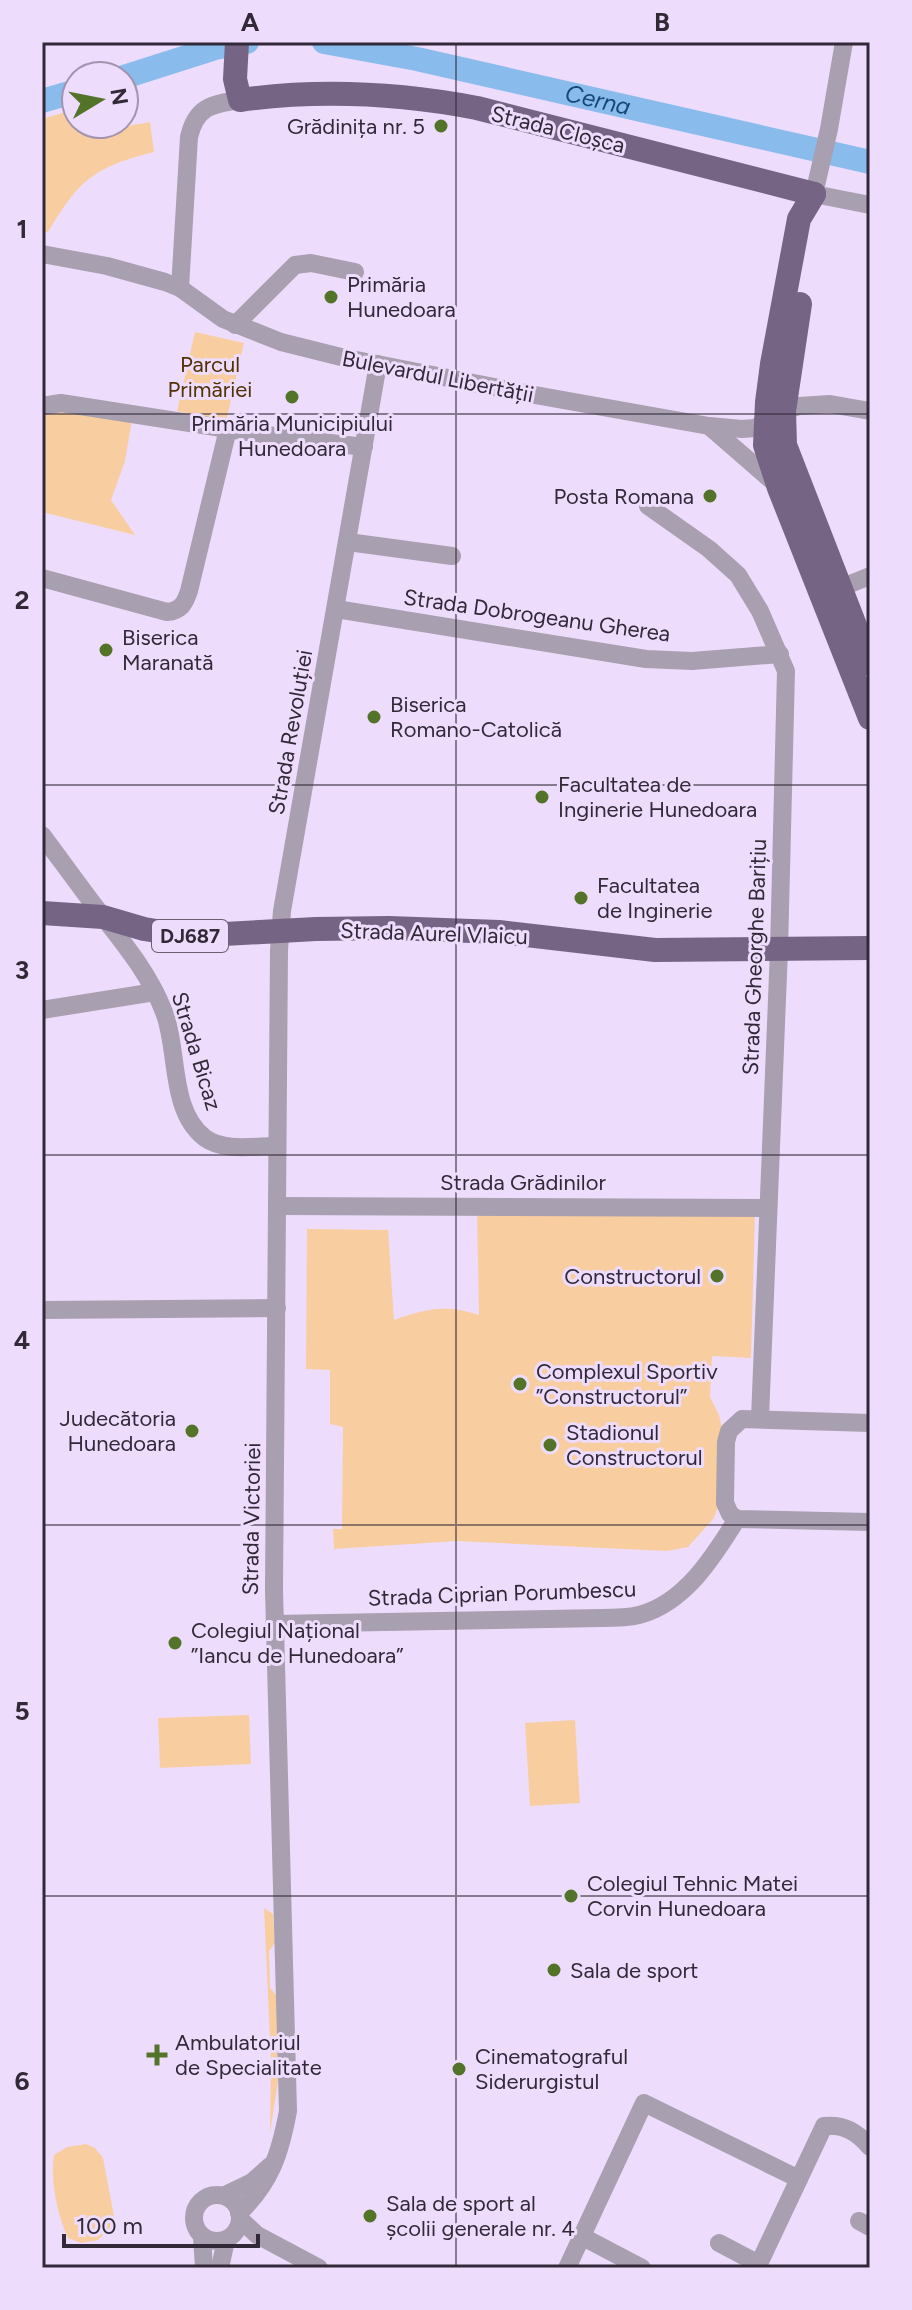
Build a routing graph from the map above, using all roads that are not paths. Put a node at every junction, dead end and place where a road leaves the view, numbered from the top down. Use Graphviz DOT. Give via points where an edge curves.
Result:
graph roads {
  1 [pos="237,42"];
  2 [pos="844,42"];
  3 [pos="240,100"];
  4 [pos="816,185"];
  5 [pos="870,205"];
  6 [pos="42,254"];
  7 [pos="355,272"];
  8 [pos="180,288"];
  9 [pos="235,325"];
  10 [pos="378,364"];
  11 [pos="42,406"];
  12 [pos="870,411"];
  13 [pos="774,417"];
  14 [pos="709,426"];
  15 [pos="228,429"];
  16 [pos="364,447"];
  17 [pos="779,488"];
  18 [pos="648,506"];
  19 [pos="348,542"];
  20 [pos="452,556"];
  21 [pos="870,576"];
  22 [pos="42,578"];
  23 [pos="840,588"];
  24 [pos="336,609"];
  25 [pos="780,654"];
  26 [pos="870,664"];
  27 [pos="870,718"];
  28 [pos="42,835"];
  29 [pos="42,913"];
  30 [pos="103,917"];
  31 [pos="280,932"];
  32 [pos="870,948"];
  33 [pos="779,950"];
  34 [pos="155,992"];
  35 [pos="42,1010"];
  36 [pos="277,1146"];
  37 [pos="277,1206"];
  38 [pos="768,1208"];
  39 [pos="277,1308"];
  40 [pos="42,1310"];
  41 [pos="760,1418"];
  42 [pos="870,1423"];
  43 [pos="737,1519"];
  44 [pos="870,1522"];
  45 [pos="274,1624"];
  46 [pos="870,2147"];
  47 [pos="277,2154"];
  48 [pos="799,2179"];
  49 [pos="225,2195"];
  50 [pos="240,2216"];
  51 [pos="257,2235"];
  52 [pos="581,2236"];
  53 [pos="202,2237"];
  54 [pos="229,2238"];
  55 [pos="719,2243"];
  56 [pos="758,2266"];
  57 [pos="204,2268"];
  58 [pos="220,2268"];
  59 [pos="319,2268"];
  60 [pos="567,2268"];
  61 [pos="642,2268"];
  1 -- 3 [label="main road"];
  2 -- 4 [label="street"];
  3 -- 4 [label="main road, Strada Cloșca" via="356,93 436,100"];
  3 -- 8 [label="street" via="203,110 193,122"];
  4 -- 5 [label="street, Strada Cloșca"];
  4 -- 13 [label="main road" via="799,219 772,364"];
  6 -- 8 [label="street, Bulevardul Libertății"];
  7 -- 9 [label="street" via="295,265"];
  8 -- 9 [label="street, Bulevardul Libertății"];
  9 -- 10 [label="street, Bulevardul Libertății" via="307,349"];
  10 -- 14 [label="street, Bulevardul Libertății"];
  10 -- 16 [label="street, Strada Revoluției"];
  11 -- 15 [label="street" via="61,403"];
  12 -- 13 [label="street, Bulevardul Libertății" via="830,404 799,406"];
  13 -- 14 [label="street, Bulevardul Libertății" via="755,428"];
  13 -- 17 [label="main road" via="765,445"];
  13 -- 23 [label="main road"];
  14 -- 17 [label="street, Bulevardul Libertății"];
  15 -- 16 [label="street"];
  15 -- 22 [label="street" via="182,606 173,612"];
  16 -- 19 [label="street, Strada Revoluției"];
  17 -- 27 [label="main road, Bulevardul Libertății"];
  18 -- 25 [label="street, Strada Gheorghe Barițiu" via="738,575"];
  19 -- 20 [label="street"];
  19 -- 24 [label="street, Strada Revoluției"];
  21 -- 23 [label="street"];
  23 -- 26 [label="main road"];
  24 -- 25 [label="street, Strada Dobrogeanu Gherea" via="646,659"];
  24 -- 31 [label="street, Strada Revoluției"];
  25 -- 33 [label="street, Strada Gheorghe Barițiu" via="786,671"];
  28 -- 30 [label="street"];
  29 -- 30 [label="main road, DJ687"];
  30 -- 31 [label="main road, Strada Aurel Vlaicu / DJ687" via="170,935"];
  30 -- 34 [label="street, Strada Bicaz"];
  31 -- 33 [label="main road, Strada Aurel Vlaicu / DJ687" via="484,931 643,949"];
  31 -- 36 [label="street, Strada Victoriei"];
  32 -- 33 [label="main road, Strada Aurel Vlaicu / DJ687"];
  33 -- 38 [label="street, Strada Gheorghe Barițiu"];
  34 -- 35 [label="street"];
  34 -- 36 [label="street, Strada Bicaz" via="194,1126 216,1143"];
  36 -- 37 [label="street, Strada Victoriei"];
  37 -- 38 [label="street, Strada Grădinilor"];
  37 -- 39 [label="street, Strada Victoriei"];
  38 -- 41 [label="street, Strada Gheorghe Barițiu"];
  39 -- 40 [label="street"];
  39 -- 45 [label="street, Strada Victoriei"];
  41 -- 42 [label="street"];
  41 -- 43 [label="street" via="735,1423 726,1442 725,1503"];
  43 -- 44 [label="street"];
  43 -- 45 [label="street, Strada Ciprian Porumbescu" via="686,1587 640,1615"];
  45 -- 47 [label="street, Strada Victoriei" via="288,2111"];
  46 -- 48 [label="street" via="846,2127 824,2126"];
  47 -- 49 [label="street, Strada Victoriei" via="261,2176"];
  47 -- 50 [label="street, Strada Victoriei" via="261,2191"];
  48 -- 52 [label="street" via="644,2103"];
  48 -- 56 [label="street"];
  49 -- 50 [label="street"];
  49 -- 53 [label="street, Strada Victoriei" via="204,2198 195,2209 193,2224"];
  50 -- 51 [label="street"];
  50 -- 54 [label="street, Strada Victoriei"];
  51 -- 54 [label="street"];
  51 -- 59 [label="street"];
  52 -- 60 [label="street"];
  52 -- 61 [label="street"];
  53 -- 54 [label="street" via="219,2242"];
  53 -- 57 [label="street, Strada Victoriei"];
  54 -- 58 [label="street, Strada Victoriei"];
  55 -- 56 [label="street"];
}
